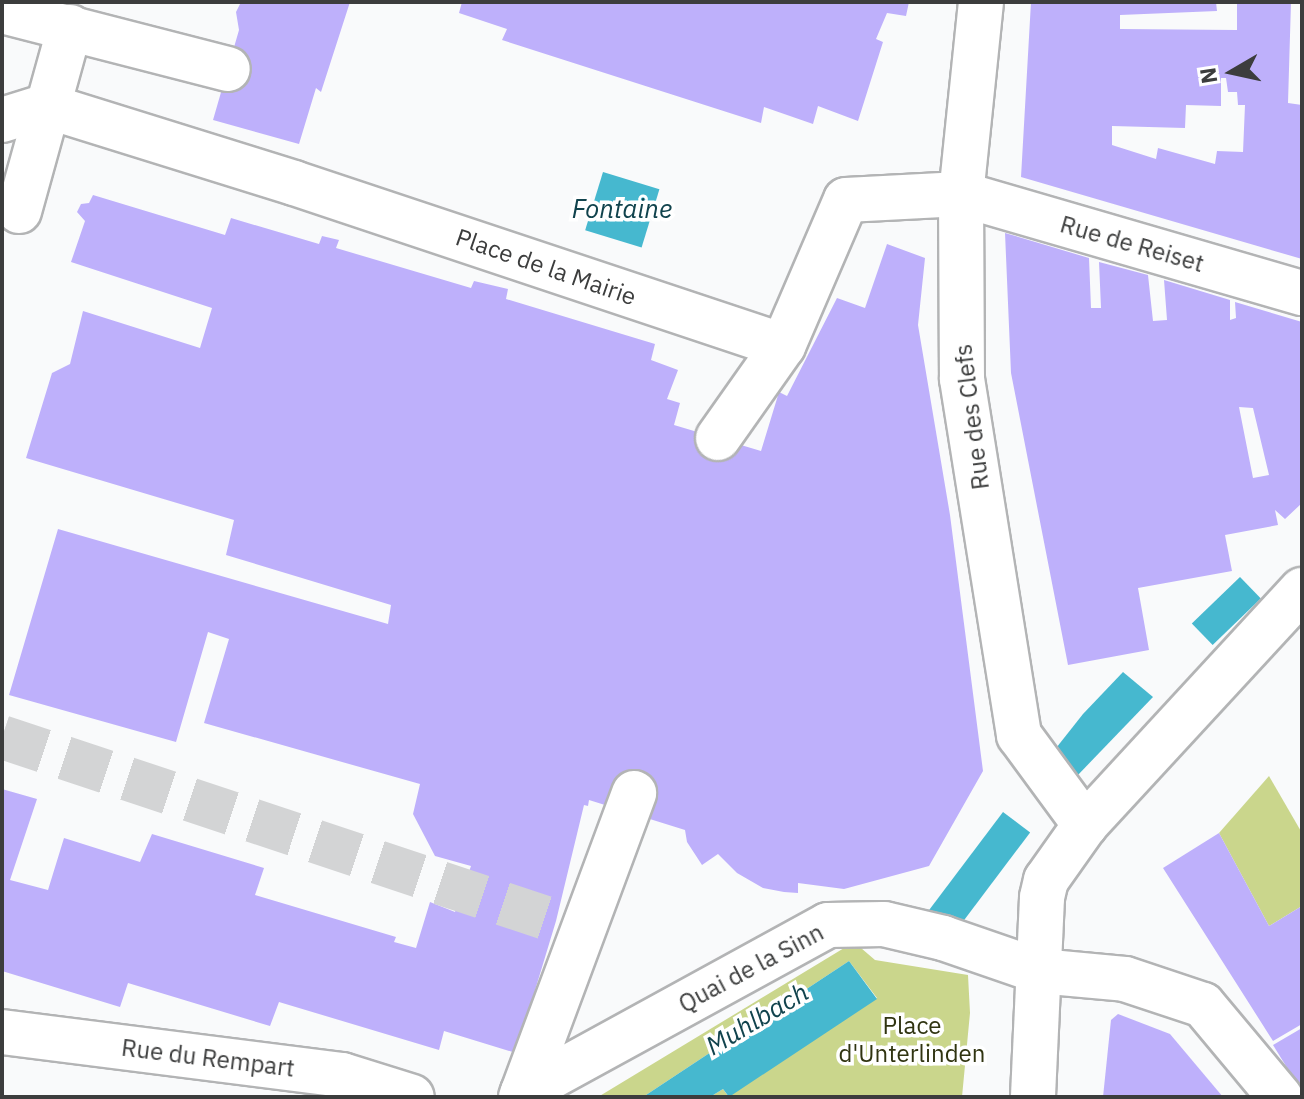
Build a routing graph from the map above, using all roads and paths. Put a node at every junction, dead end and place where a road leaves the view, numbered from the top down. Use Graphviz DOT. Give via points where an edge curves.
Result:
graph roads {
  1 [pos="981,2"];
  2 [pos="2,11"];
  3 [pos="70,27"];
  4 [pos="228,69"];
  5 [pos="47,106"];
  6 [pos="2,120"];
  7 [pos="961,194"];
  8 [pos="19,211"];
  9 [pos="1302,293"];
  10 [pos="783,346"];
  11 [pos="718,438"];
  12 [pos="1302,590"];
  13 [pos="634,793"];
  14 [pos="1085,825"];
  15 [pos="1039,971"];
  16 [pos="2,1032"];
  17 [pos="522,1094"];
  18 [pos="412,1097"];
  19 [pos="1033,1097"];
  20 [pos="1280,1097"];
  1 -- 7 [label="street, Rue des Clefs"];
  2 -- 3 [label="street"];
  3 -- 4 [label="street"];
  3 -- 5 [label="street"];
  5 -- 6 [label="street"];
  5 -- 8 [label="street"];
  5 -- 10 [label="street, Place de la Mairie"];
  7 -- 9 [label="street, Rue de Reiset"];
  7 -- 10 [label="street" via="846,200"];
  7 -- 14 [label="street, Rue des Clefs" via="962,379 1019,735"];
  10 -- 11 [label="street"];
  12 -- 14 [label="street"];
  13 -- 17 [label="street, Quai de la Sinn"];
  14 -- 15 [label="street" via="1046,880"];
  15 -- 17 [label="street, Quai de la Sinn" via="884,924 828,925"];
  15 -- 19 [label="street"];
  15 -- 20 [label="street, Quai de la Sinn" via="1125,979 1203,1005"];
  16 -- 18 [label="street, Rue du Rempart" via="342,1075"];
}
